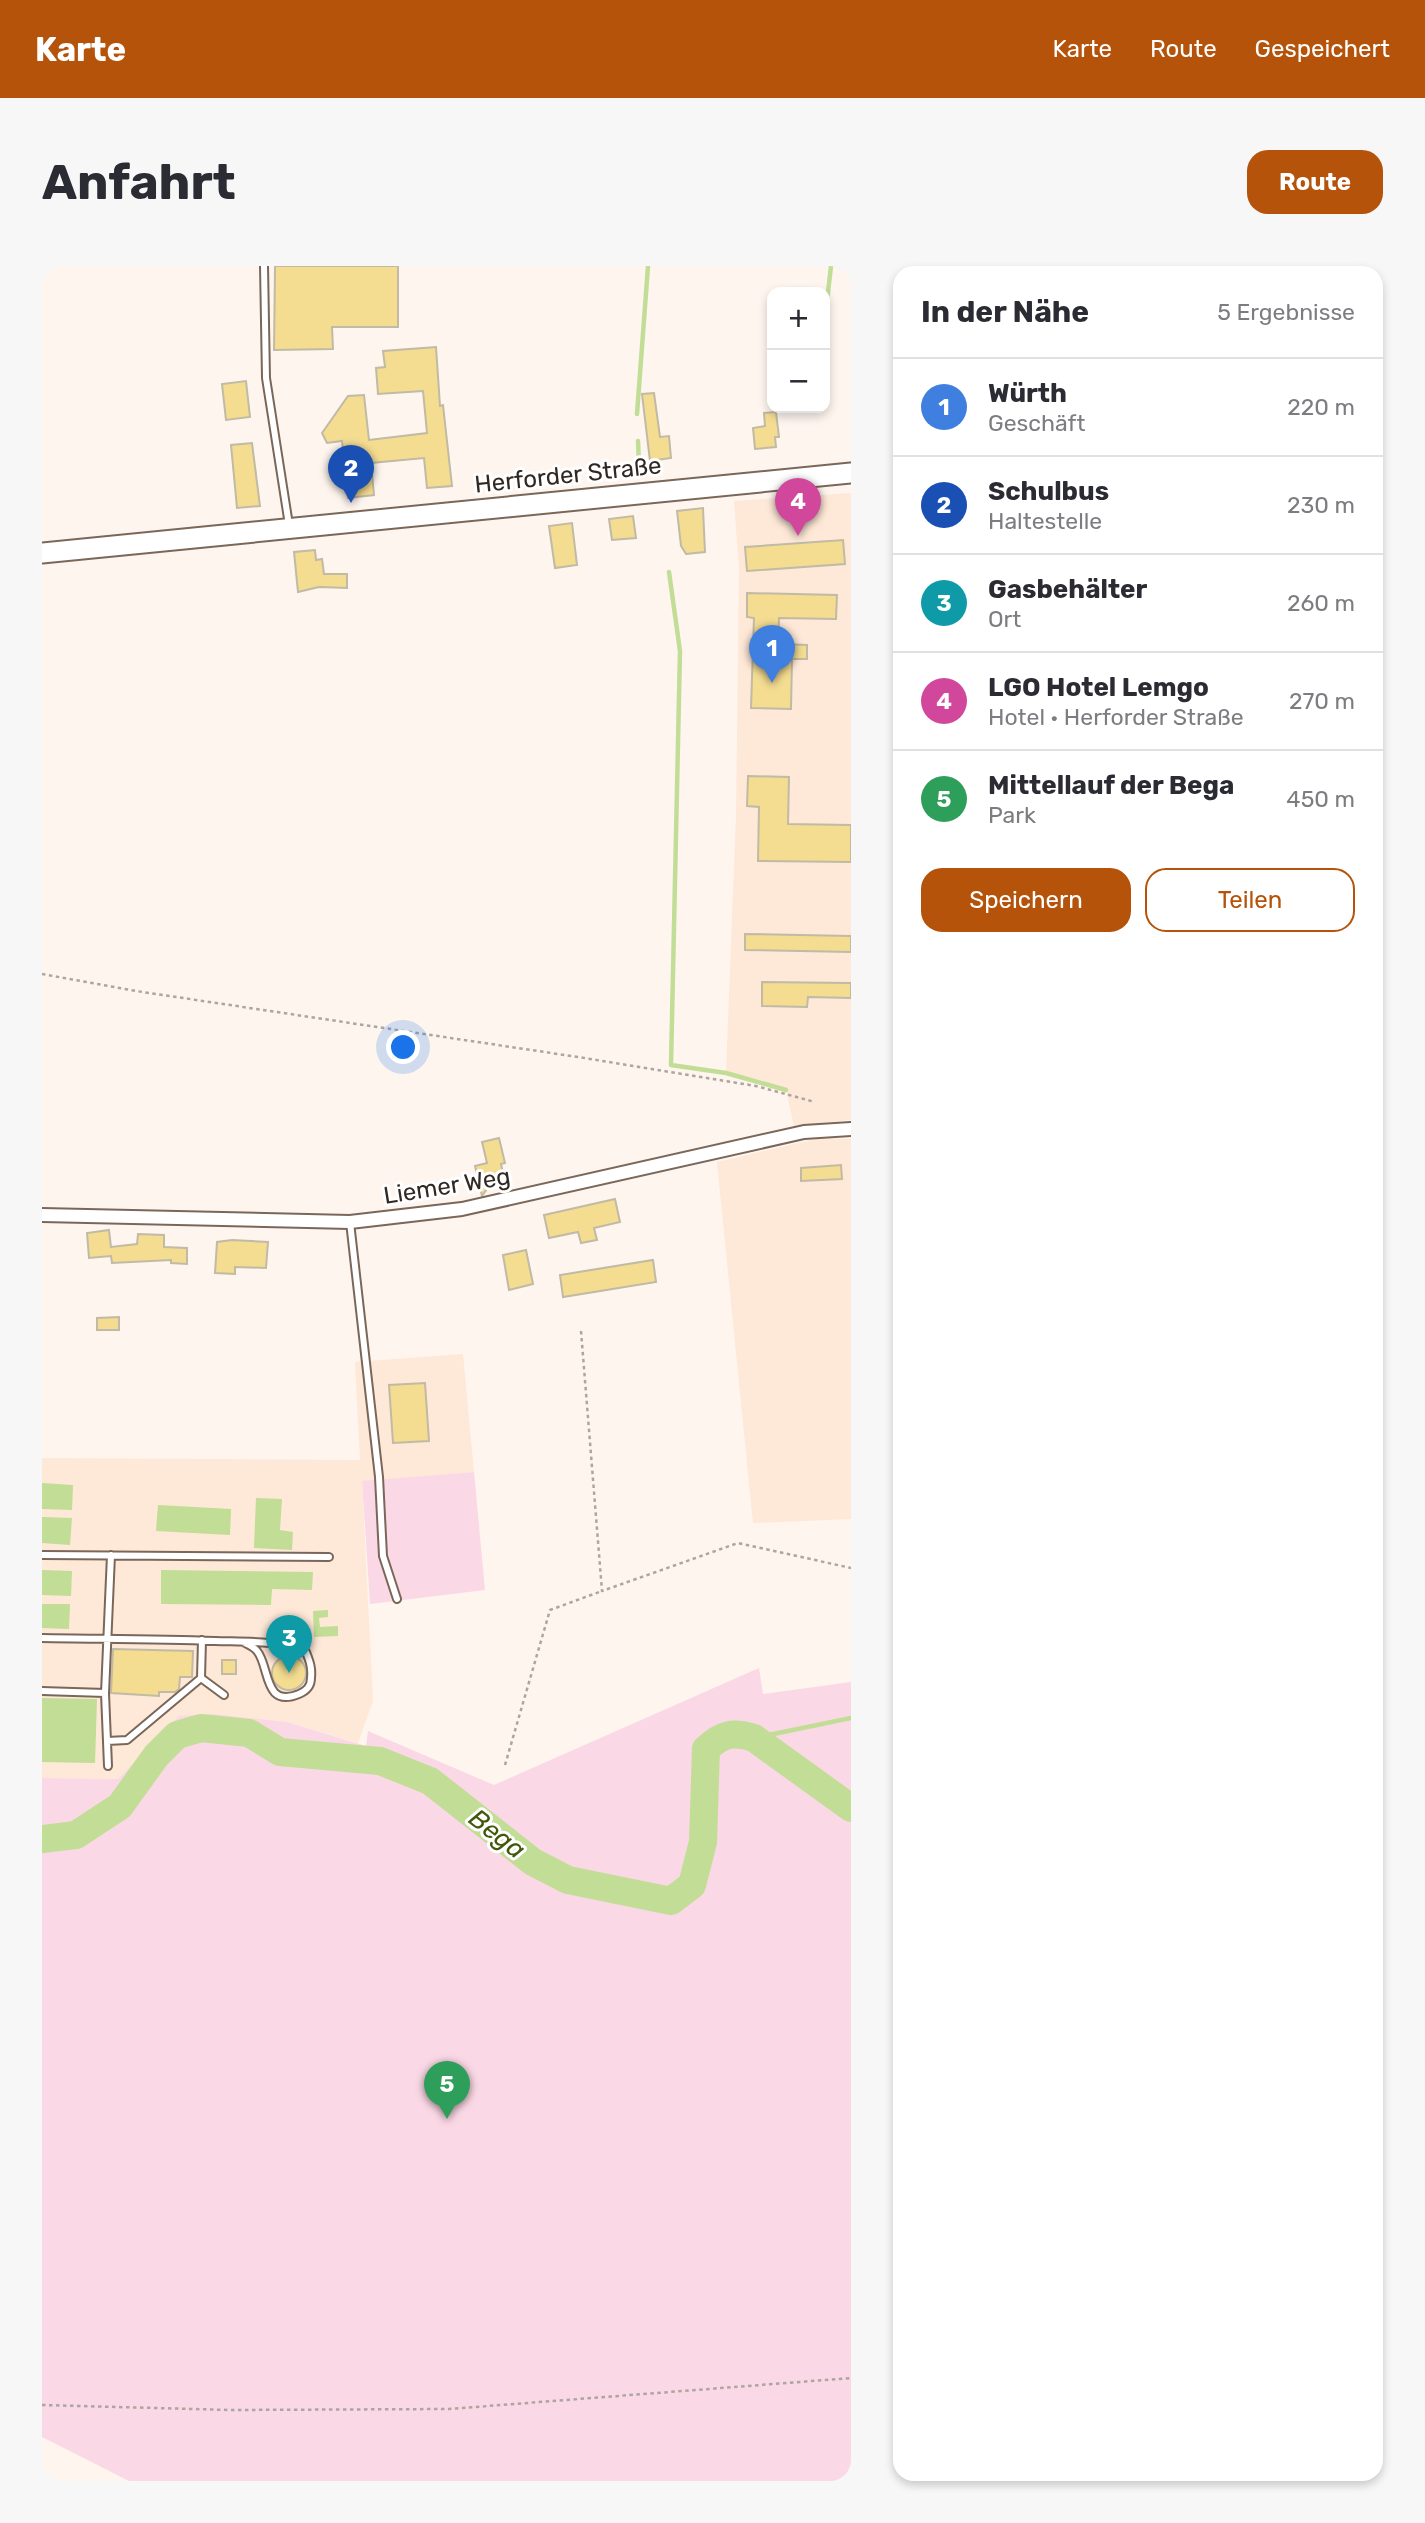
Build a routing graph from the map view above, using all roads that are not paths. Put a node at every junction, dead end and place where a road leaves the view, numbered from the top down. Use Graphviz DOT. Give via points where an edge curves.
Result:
graph roads {
  1 [pos="264,266"];
  2 [pos="851,473"];
  3 [pos="289,527"];
  4 [pos="42,553"];
  5 [pos="851,1129"];
  6 [pos="42,1215"];
  7 [pos="350,1222"];
  8 [pos="42,1555"];
  9 [pos="111,1555"];
  10 [pos="329,1557"];
  11 [pos="397,1599"];
  12 [pos="42,1638"];
  13 [pos="106,1639"];
  14 [pos="202,1640"];
  15 [pos="243,1642"];
  16 [pos="201,1678"];
  17 [pos="42,1691"];
  18 [pos="105,1693"];
  19 [pos="224,1695"];
  20 [pos="107,1741"];
  21 [pos="108,1766"];
  1 -- 3 [label="lane" via="266,378"];
  2 -- 3 [label="main road, Herforder Straße"];
  3 -- 4 [label="main road, Herforder Straße"];
  5 -- 7 [label="street, Liemer Weg" via="804,1132 462,1209"];
  6 -- 7 [label="street, Liemer Weg"];
  7 -- 11 [label="lane" via="379,1477 383,1556"];
  8 -- 9 [label="lane"];
  9 -- 10 [label="lane"];
  9 -- 13 [label="lane"];
  12 -- 13 [label="lane"];
  13 -- 14 [label="lane"];
  13 -- 18 [label="lane"];
  14 -- 15 [label="lane"];
  14 -- 16 [label="lane"];
  15 -- 15 [label="lane" via="290,1645 306,1652 312,1666 311,1684 293,1697 279,1696 266,1683 257,1651"];
  16 -- 19 [label="lane"];
  16 -- 20 [label="lane" via="127,1740"];
  17 -- 18 [label="lane"];
  18 -- 20 [label="lane"];
  20 -- 21 [label="lane"];
}
